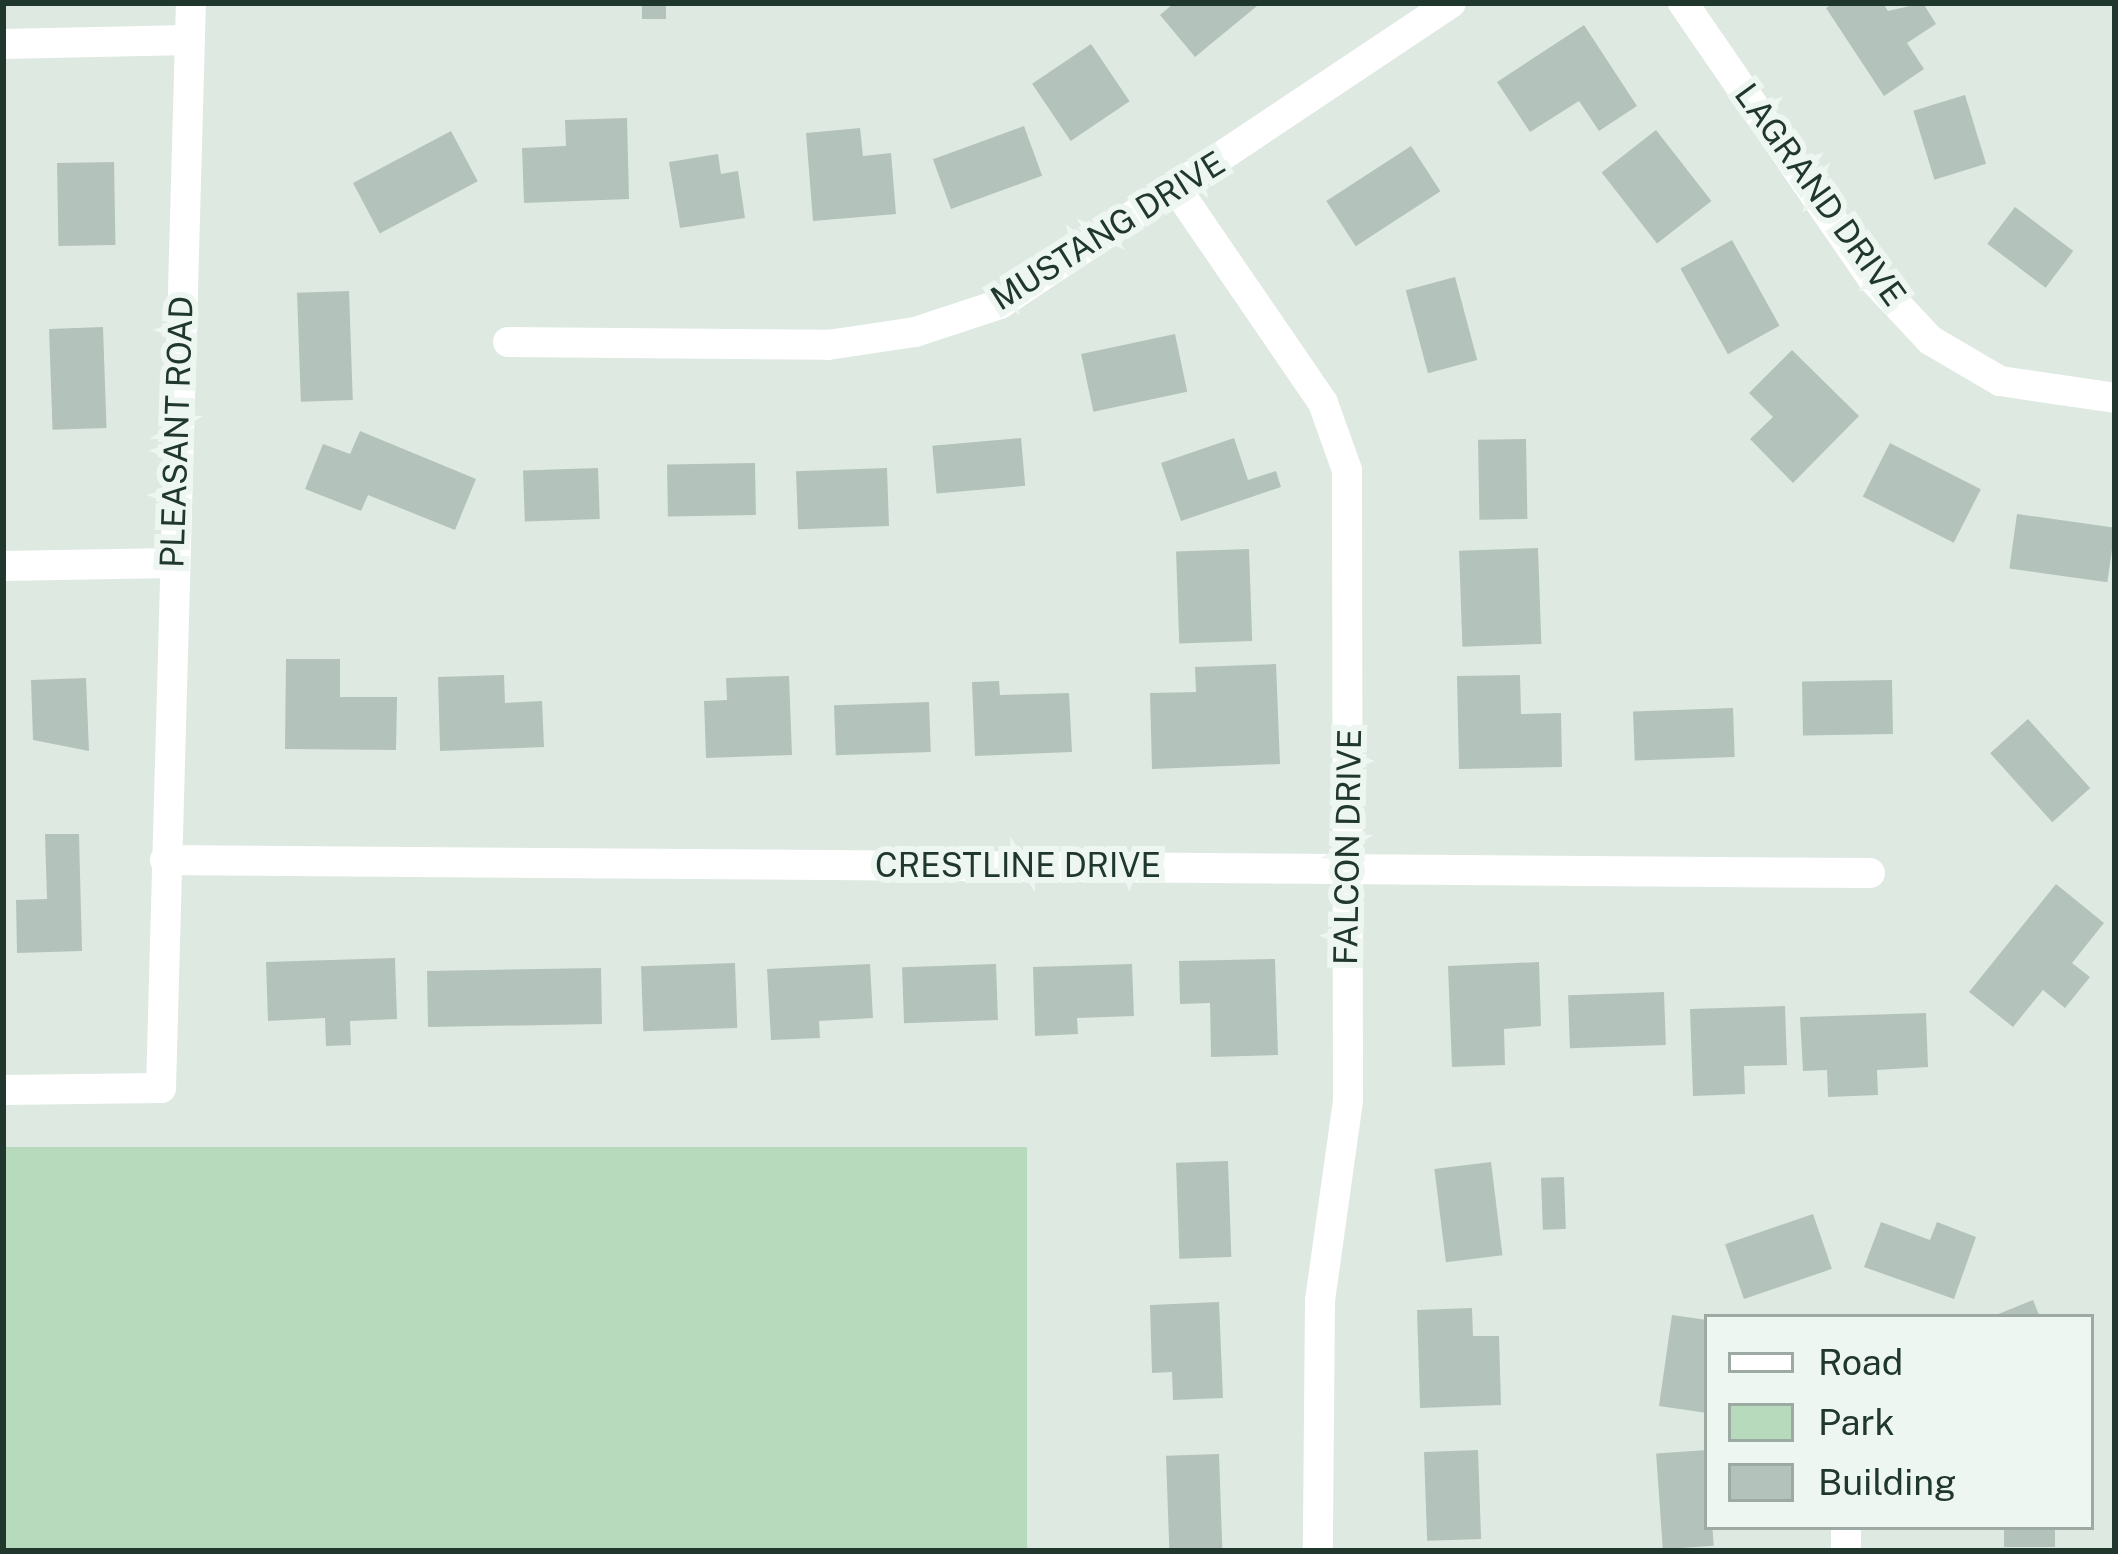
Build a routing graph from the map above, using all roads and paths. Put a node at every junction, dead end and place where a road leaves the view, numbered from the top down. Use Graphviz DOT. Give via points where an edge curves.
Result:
graph roads {
  1 [pos="191,3"];
  2 [pos="1451,3"];
  3 [pos="1684,3"];
  4 [pos="190,40"];
  5 [pos="3,44"];
  6 [pos="1178,191"];
  7 [pos="508,342"];
  8 [pos="2115,398"];
  9 [pos="173,563"];
  10 [pos="3,566"];
  11 [pos="165,860"];
  12 [pos="1346,868"];
  13 [pos="1870,873"];
  14 [pos="3,1090"];
  15 [pos="1318,1551"];
  1 -- 4 [label="street, PLEASANT ROAD"];
  2 -- 6 [label="street, MUSTANG DRIVE"];
  3 -- 8 [label="street, LAGRAND DRIVE" via="1872,278 1930,340 2000,381"];
  4 -- 5 [label="street"];
  4 -- 9 [label="street, PLEASANT ROAD"];
  6 -- 7 [label="street, MUSTANG DRIVE" via="1000,304 915,332 828,345"];
  6 -- 12 [label="street, FALCON DRIVE" via="1323,403 1347,470"];
  9 -- 10 [label="street"];
  9 -- 11 [label="street, PLEASANT ROAD"];
  11 -- 12 [label="street, CRESTLINE DRIVE"];
  11 -- 14 [label="street, PLEASANT ROAD" via="161,1088"];
  12 -- 13 [label="street, CRESTLINE DRIVE"];
  12 -- 15 [label="street, FALCON DRIVE" via="1348,1100 1320,1300"];
}
